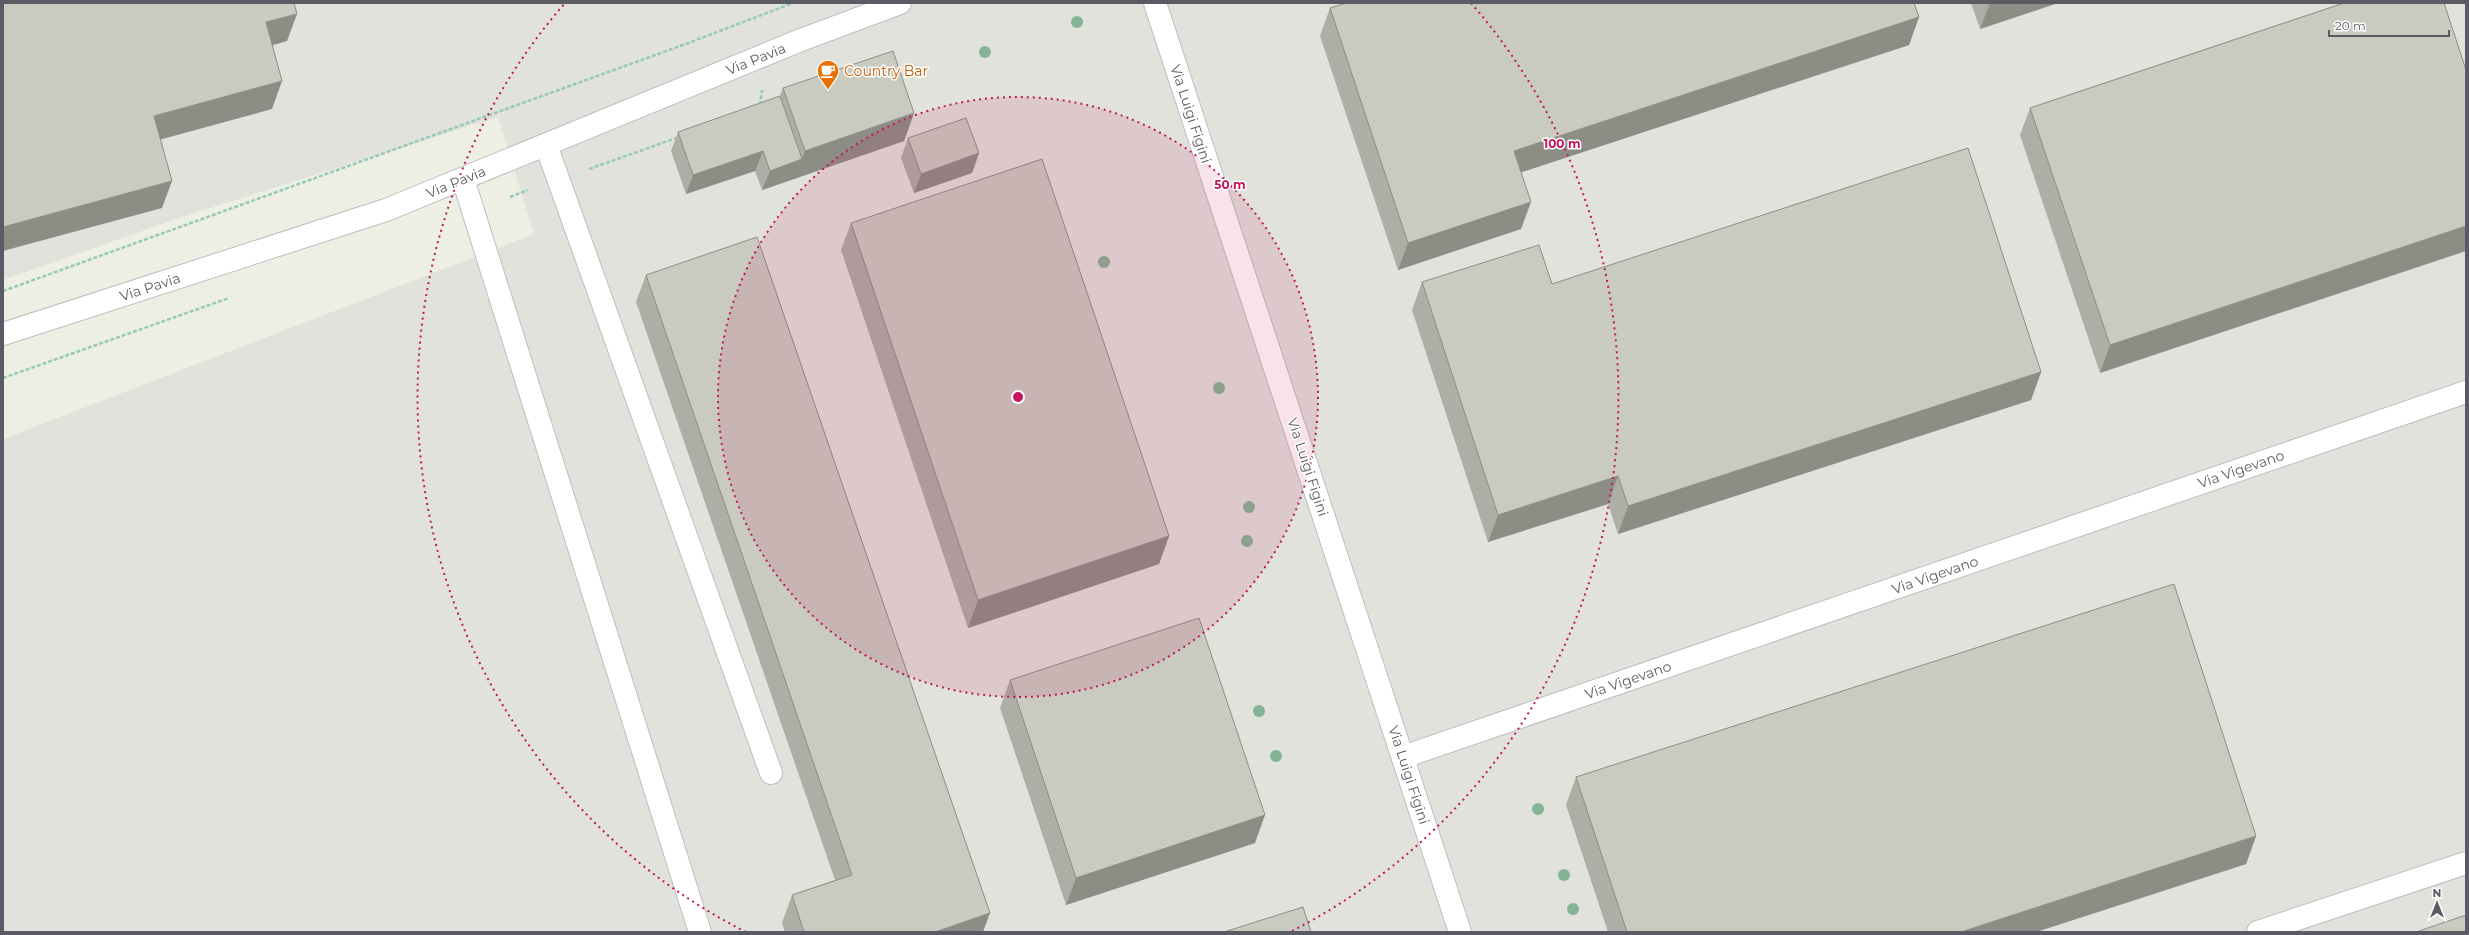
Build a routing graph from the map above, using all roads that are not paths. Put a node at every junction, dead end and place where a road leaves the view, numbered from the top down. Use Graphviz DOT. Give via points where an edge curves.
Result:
graph roads {
  1 [pos="900,3"];
  2 [pos="1155,3"];
  3 [pos="546,145"];
  4 [pos="463,179"];
  5 [pos="3,334"];
  6 [pos="2466,392"];
  7 [pos="1403,757"];
  8 [pos="771,773"];
  9 [pos="2466,863"];
  10 [pos="700,932"];
  11 [pos="1460,932"];
  12 [pos="2258,932"];
  1 -- 3 [label="street, Via Pavia" via="801,40"];
  2 -- 7 [label="street, Via Luigi Figini"];
  3 -- 4 [label="street, Via Pavia"];
  3 -- 8 [label="street"];
  4 -- 5 [label="street, Via Pavia" via="386,210"];
  4 -- 10 [label="street"];
  6 -- 7 [label="street, Via Vigevano"];
  7 -- 11 [label="street, Via Luigi Figini"];
  9 -- 12 [label="street"];
}
